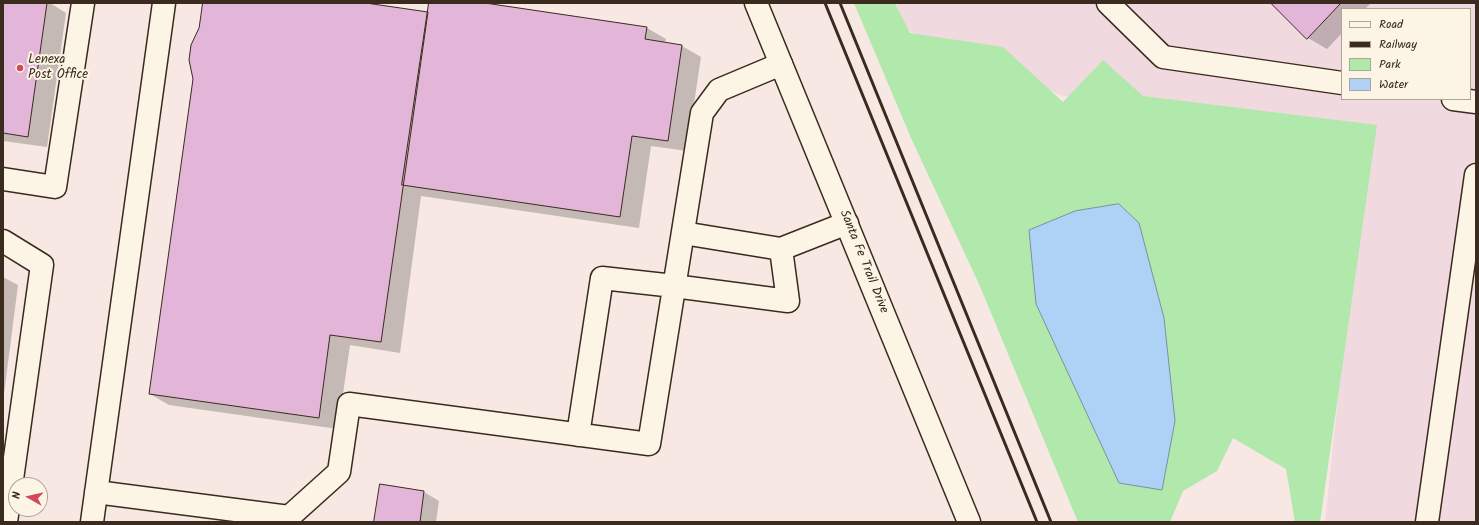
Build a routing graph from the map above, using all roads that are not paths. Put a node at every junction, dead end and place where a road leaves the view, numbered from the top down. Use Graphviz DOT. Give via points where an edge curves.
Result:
graph roads {
  1 [pos="83,3"];
  2 [pos="164,3"];
  3 [pos="756,3"];
  4 [pos="1108,3"];
  5 [pos="781,64"];
  6 [pos="1341,83"];
  7 [pos="1461,100"];
  8 [pos="1476,102"];
  9 [pos="1476,175"];
  10 [pos="3,179"];
  11 [pos="847,223"];
  12 [pos="683,233"];
  13 [pos="3,241"];
  14 [pos="781,249"];
  15 [pos="674,286"];
  16 [pos="578,434"];
  17 [pos="96,492"];
  18 [pos="6,497"];
  19 [pos="6,522"];
  20 [pos="92,522"];
  21 [pos="969,522"];
  22 [pos="1427,522"];
  1 -- 10 [label="main road" via="55,187"];
  2 -- 17 [label="main road"];
  3 -- 5 [label="main road, Santa Fe Trail Drive"];
  4 -- 6 [label="main road" via="1163,57"];
  5 -- 11 [label="main road, Santa Fe Trail Drive"];
  5 -- 12 [label="main road" via="719,90 702,113"];
  7 -- 8 [label="main road"];
  9 -- 22 [label="main road"];
  11 -- 14 [label="main road"];
  11 -- 21 [label="main road, Santa Fe Trail Drive"];
  12 -- 14 [label="main road"];
  12 -- 15 [label="main road"];
  13 -- 18 [label="main road" via="42,265"];
  14 -- 15 [label="main road" via="788,301"];
  15 -- 16 [label="main road" via="602,278"];
  15 -- 16 [label="main road" via="649,444"];
  16 -- 17 [label="main road" via="349,404 339,472 289,518"];
  17 -- 20 [label="main road"];
  18 -- 19 [label="main road"];
}
